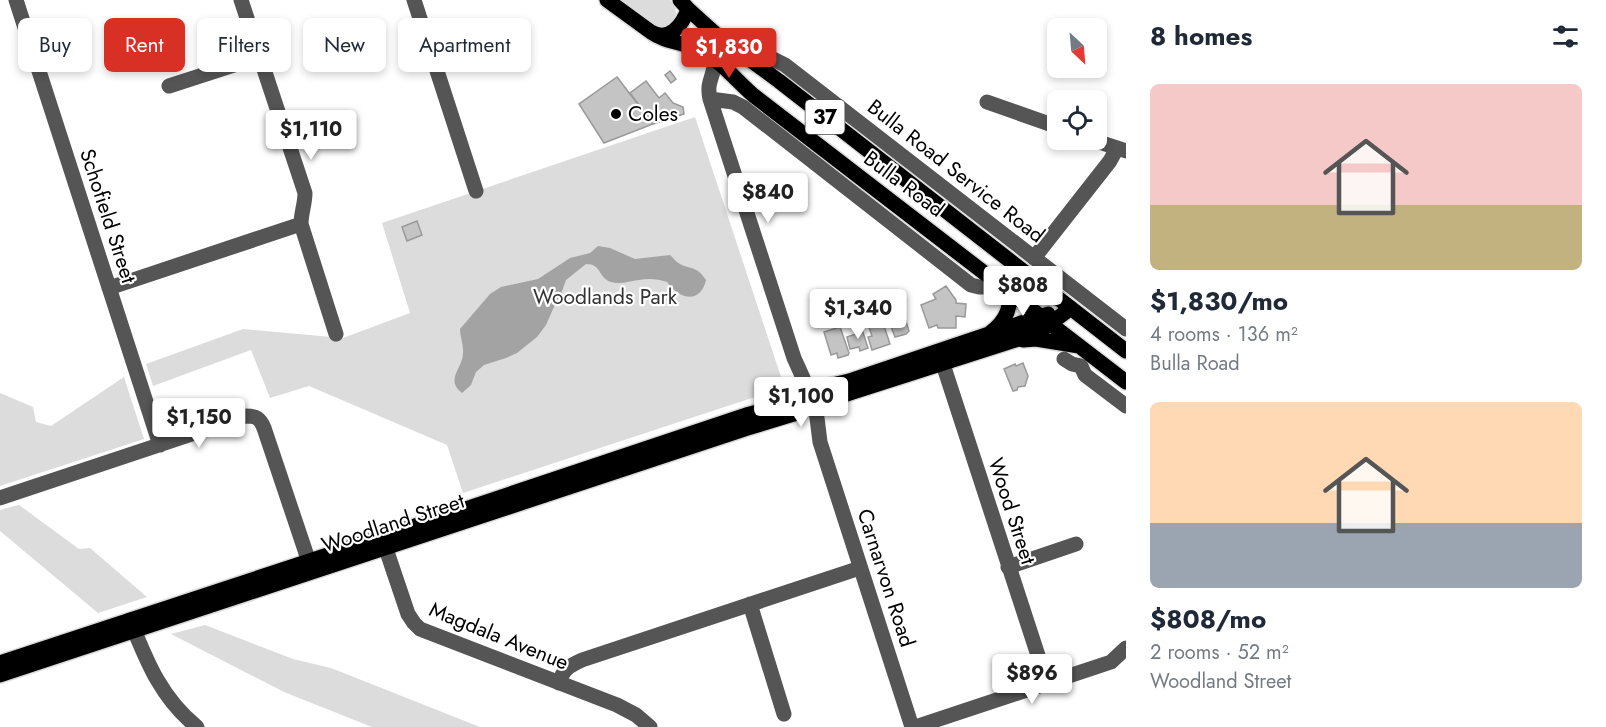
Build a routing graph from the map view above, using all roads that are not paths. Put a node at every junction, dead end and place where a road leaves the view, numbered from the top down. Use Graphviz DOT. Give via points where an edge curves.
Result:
graph roads {
  1 [pos="15,0"];
  2 [pos="241,0"];
  3 [pos="414,0"];
  4 [pos="607,0"];
  5 [pos="687,4"];
  6 [pos="247,18"];
  7 [pos="651,32"];
  8 [pos="722,40"];
  9 [pos="716,61"];
  10 [pos="212,72"];
  11 [pos="264,72"];
  12 [pos="169,86"];
  13 [pos="710,99"];
  14 [pos="987,102"];
  15 [pos="1047,123"];
  16 [pos="1121,149"];
  17 [pos="476,191"];
  18 [pos="301,224"];
  19 [pos="1035,258"];
  20 [pos="1003,287"];
  21 [pos="109,288"];
  22 [pos="1071,308"];
  23 [pos="1046,320"];
  24 [pos="1126,329"];
  25 [pos="336,334"];
  26 [pos="985,336"];
  27 [pos="1015,340"];
  28 [pos="1079,346"];
  29 [pos="1126,351"];
  30 [pos="940,357"];
  31 [pos="1064,359"];
  32 [pos="1081,366"];
  33 [pos="1126,382"];
  34 [pos="803,392"];
  35 [pos="1126,406"];
  36 [pos="809,411"];
  37 [pos="160,445"];
  38 [pos="672,446"];
  39 [pos="0,498"];
  40 [pos="384,543"];
  41 [pos="1076,544"];
  42 [pos="311,567"];
  43 [pos="1008,567"];
  44 [pos="860,568"];
  45 [pos="750,604"];
  46 [pos="132,625"];
  47 [pos="1126,648"];
  48 [pos="46,654"];
  49 [pos="0,663"];
  50 [pos="0,675"];
  51 [pos="559,683"];
  52 [pos="1047,683"];
  53 [pos="784,714"];
  54 [pos="197,727"];
  55 [pos="650,727"];
  56 [pos="914,727"];
  1 -- 21 [label="street, Schofield Street"];
  2 -- 6 [label="street"];
  3 -- 17 [label="street"];
  4 -- 7 [label="main road, 37"];
  5 -- 7 [label="main road, 37" via="679,26 671,33 659,36"];
  5 -- 8 [label="main road, Bulla Road / 37"];
  7 -- 9 [label="main road, Bulla Road / 37" via="697,48"];
  8 -- 19 [label="street, Bulla Road Service Road" via="785,65"];
  8 -- 22 [label="main road, Bulla Road / 37"];
  9 -- 13 [label="street" via="709,83"];
  9 -- 20 [label="main road, Bulla Road / 37" via="753,95"];
  10 -- 12 [label="street"];
  11 -- 18 [label="street" via="304,193"];
  13 -- 20 [label="street" via="743,107 971,285"];
  13 -- 34 [label="street"];
  14 -- 15 [label="street"];
  16 -- 19 [label="street"];
  18 -- 21 [label="street"];
  18 -- 25 [label="street"];
  19 -- 24 [label="street, Bulla Road Service Road"];
  20 -- 23 [label="main road, Bulla Road / 37"];
  20 -- 26 [label="main road" via="1009,300 1007,313 999,326"];
  21 -- 37 [label="street, Schofield Street"];
  22 -- 23 [label="main road"];
  22 -- 29 [label="main road, Bulla Road / 37"];
  23 -- 26 [label="main road, Woodland Street"];
  23 -- 27 [label="main road, Woodland Street" via="1037,332"];
  23 -- 28 [label="main road, Bulla Road / 37"];
  26 -- 30 [label="main road, Woodland Street"];
  27 -- 28 [label="main road"];
  27 -- 30 [label="main road, Woodland Street"];
  28 -- 32 [label="street"];
  28 -- 33 [label="main road, Bulla Road / 37"];
  30 -- 34 [label="main road, Woodland Street"];
  30 -- 36 [label="main road, Woodland Street"];
  30 -- 43 [label="street, Wood Street"];
  31 -- 32 [label="street"];
  32 -- 35 [label="street" via="1085,375"];
  34 -- 36 [label="main road" via="795,406"];
  34 -- 36 [label="main road" via="818,395 819,403"];
  34 -- 38 [label="main road, Woodland Street"];
  36 -- 38 [label="main road, Woodland Street"];
  36 -- 44 [label="street, Carnarvon Road"];
  37 -- 39 [label="street"];
  37 -- 42 [label="street" via="246,416 259,418"];
  38 -- 40 [label="main road, Woodland Street"];
  40 -- 42 [label="main road, Woodland Street"];
  40 -- 51 [label="street, Magdala Avenue" via="408,614 420,629"];
  41 -- 43 [label="street"];
  42 -- 46 [label="main road, Woodland Street"];
  43 -- 52 [label="street, Wood Street"];
  44 -- 45 [label="street"];
  44 -- 56 [label="street, Carnarvon Road"];
  45 -- 51 [label="street" via="572,664 561,674"];
  45 -- 53 [label="street"];
  46 -- 48 [label="main road, Woodland Street"];
  46 -- 54 [label="street" via="163,691"];
  47 -- 52 [label="street" via="1112,662"];
  48 -- 49 [label="main road, Woodland Street"];
  48 -- 50 [label="main road, Woodland Street"];
  51 -- 55 [label="street, Magdala Avenue" via="617,705"];
  52 -- 56 [label="street"];
}
